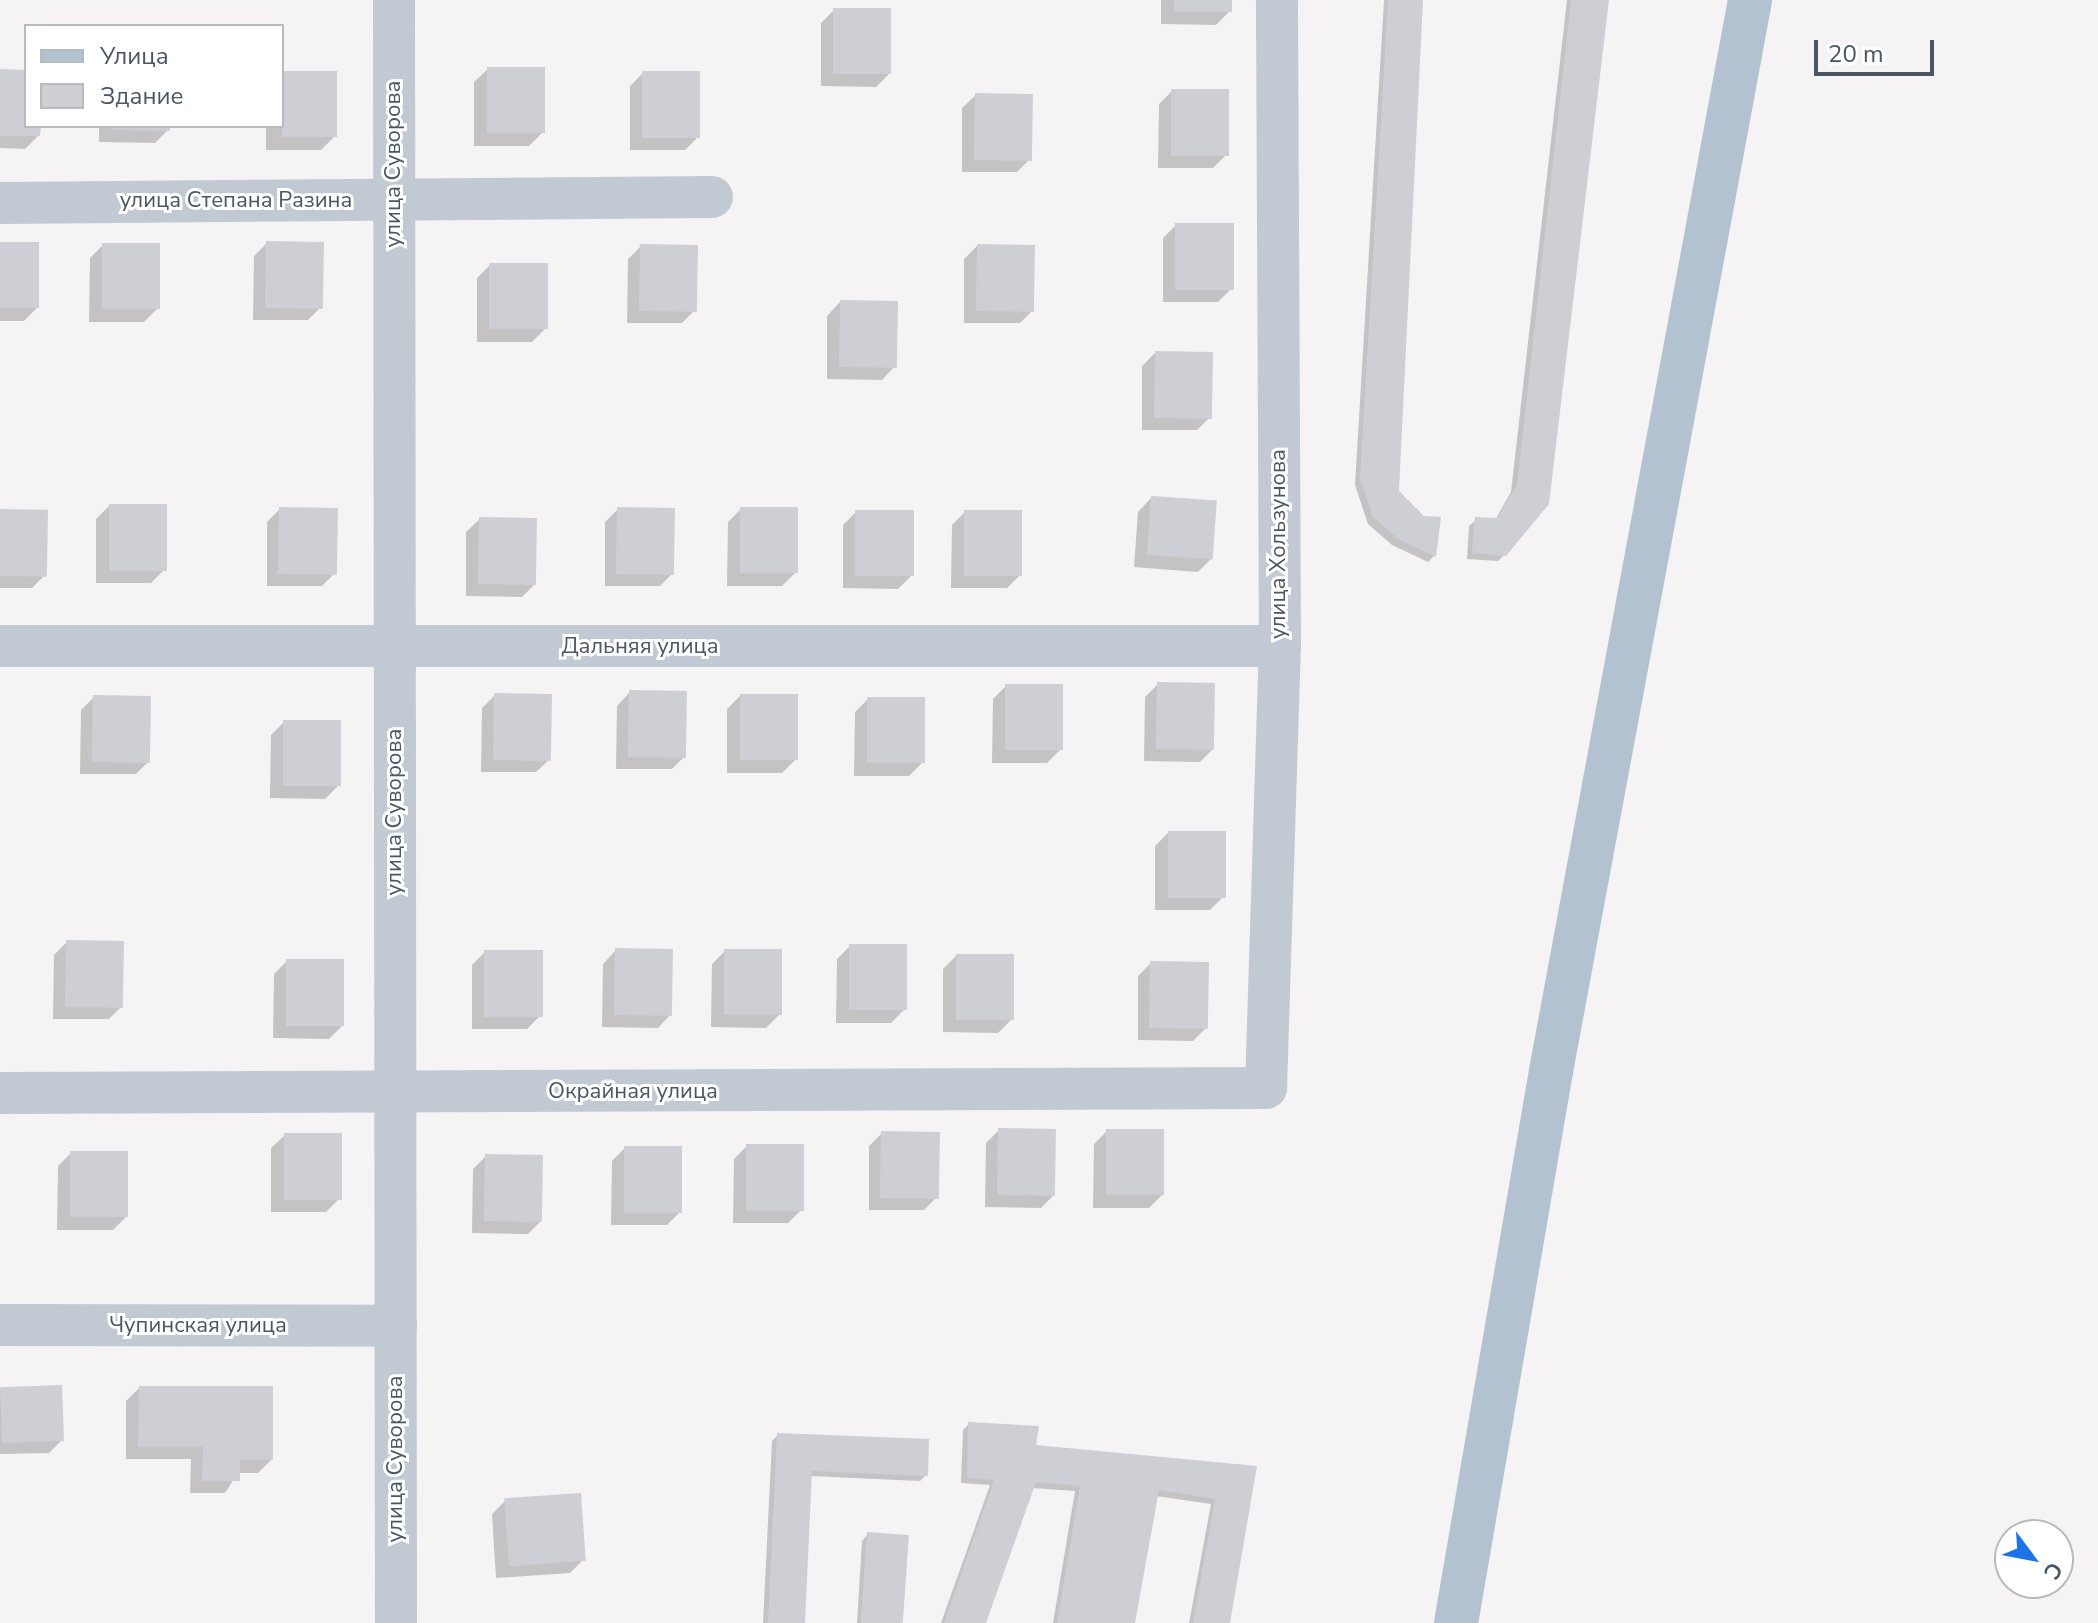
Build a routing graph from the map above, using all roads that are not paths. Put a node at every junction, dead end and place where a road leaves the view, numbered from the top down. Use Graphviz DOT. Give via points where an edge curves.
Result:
graph roads {
  1 [pos="394,0"];
  2 [pos="1277,0"];
  3 [pos="1750,0"];
  4 [pos="712,197"];
  5 [pos="394,200"];
  6 [pos="0,203"];
  7 [pos="0,646"];
  8 [pos="1280,646"];
  9 [pos="395,647"];
  10 [pos="1266,1088"];
  11 [pos="0,1093"];
  12 [pos="396,1094"];
  13 [pos="0,1325"];
  14 [pos="396,1326"];
  15 [pos="396,1623"];
  16 [pos="1456,1623"];
  1 -- 5 [label="street, улица Суворова"];
  2 -- 8 [label="street, улица Хользунова"];
  3 -- 16 [label="main road" via="1548,1086"];
  4 -- 5 [label="street, улица Степана Разина"];
  5 -- 6 [label="street, улица Степана Разина"];
  5 -- 9 [label="street, улица Суворова"];
  7 -- 9 [label="street, Дальняя улица"];
  8 -- 9 [label="street, Дальняя улица"];
  8 -- 10 [label="street, улица Хользунова"];
  9 -- 12 [label="street, улица Суворова"];
  10 -- 12 [label="street, Окрайная улица"];
  11 -- 12 [label="street, Окрайная улица"];
  12 -- 14 [label="street, улица Суворова"];
  13 -- 14 [label="street, Чупинская улица"];
  14 -- 15 [label="street, улица Суворова"];
}
